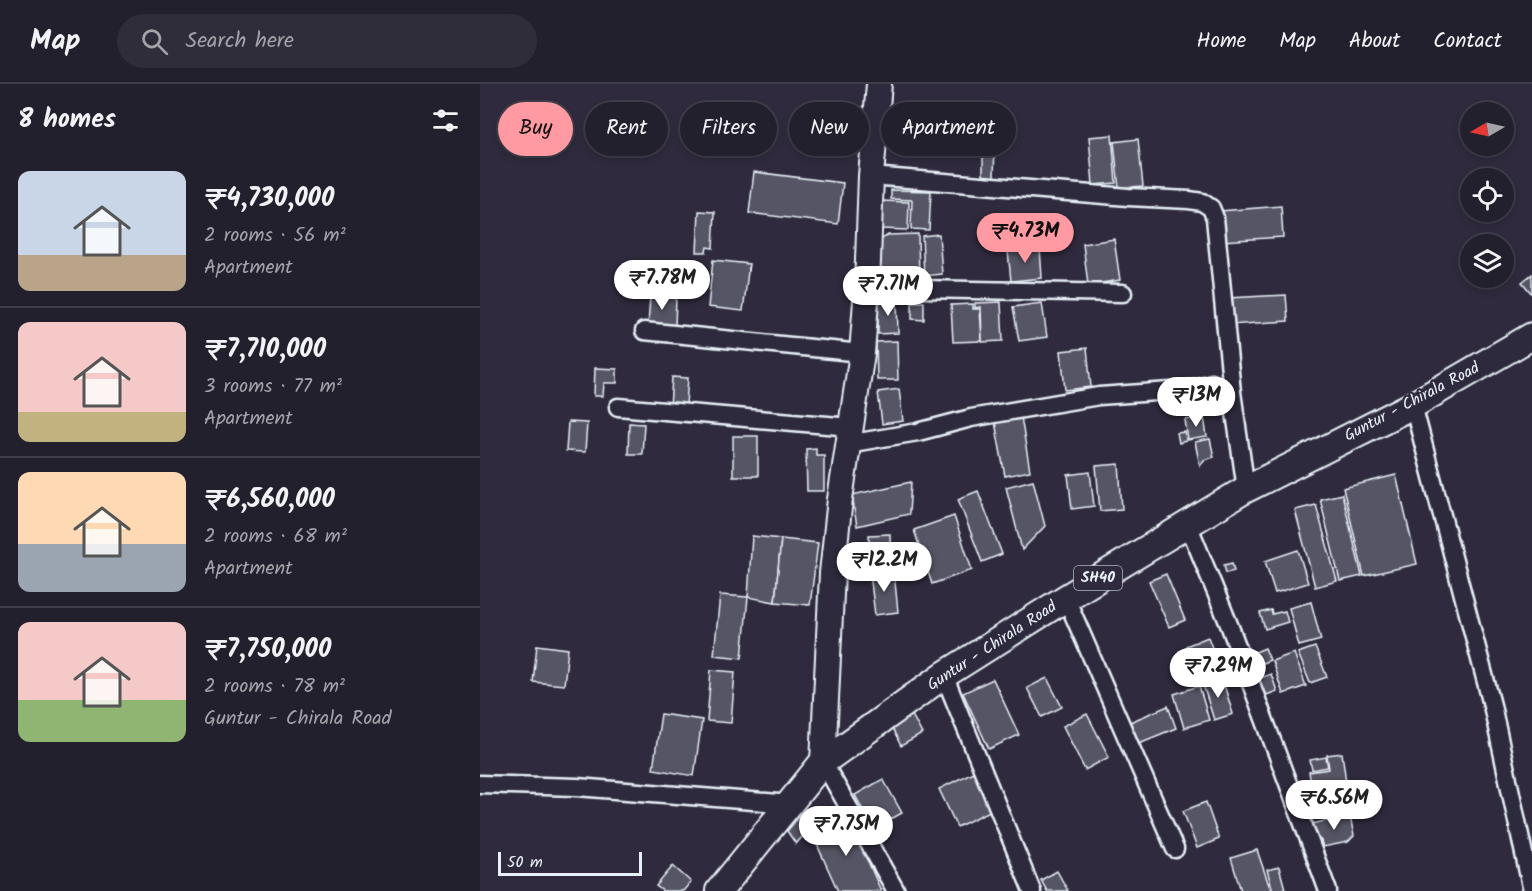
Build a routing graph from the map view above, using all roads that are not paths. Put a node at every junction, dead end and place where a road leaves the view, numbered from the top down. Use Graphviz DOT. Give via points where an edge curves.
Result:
graph roads {
  1 [pos="879,84"];
  2 [pos="871,176"];
  3 [pos="867,288"];
  4 [pos="1124,293"];
  5 [pos="644,331"];
  6 [pos="1532,336"];
  7 [pos="862,353"];
  8 [pos="1212,383"];
  9 [pos="1413,405"];
  10 [pos="618,407"];
  11 [pos="849,436"];
  12 [pos="1246,489"];
  13 [pos="1188,524"];
  14 [pos="1066,598"];
  15 [pos="944,675"];
  16 [pos="823,762"];
  17 [pos="480,784"];
  18 [pos="791,804"];
  19 [pos="1175,849"];
  20 [pos="719,891"];
  21 [pos="896,891"];
  22 [pos="1032,891"];
  23 [pos="1328,891"];
  24 [pos="1532,891"];
  1 -- 2 [label="street"];
  2 -- 3 [label="street"];
  2 -- 12 [label="street" via="1189,200 1211,208"];
  3 -- 4 [label="street"];
  3 -- 7 [label="street"];
  5 -- 7 [label="street"];
  6 -- 9 [label="main road, Guntur - Chirala Road / SH40"];
  7 -- 11 [label="street"];
  8 -- 11 [label="street" via="1185,390 1099,396 971,418 918,432"];
  9 -- 12 [label="main road, Guntur - Chirala Road / SH40"];
  9 -- 24 [label="street" via="1492,705"];
  10 -- 11 [label="street"];
  11 -- 16 [label="street" via="832,573"];
  12 -- 13 [label="main road, Guntur - Chirala Road / SH40"];
  13 -- 14 [label="main road, Guntur - Chirala Road / SH40"];
  13 -- 23 [label="street"];
  14 -- 15 [label="main road, Guntur - Chirala Road / SH40"];
  14 -- 19 [label="street"];
  15 -- 16 [label="main road, Guntur - Chirala Road / SH40"];
  15 -- 22 [label="street"];
  16 -- 18 [label="main road, Guntur - Chirala Road / SH40"];
  16 -- 21 [label="street"];
  17 -- 18 [label="street" via="577,787"];
  18 -- 20 [label="main road, Guntur - Chirala Road / SH40"];
}
